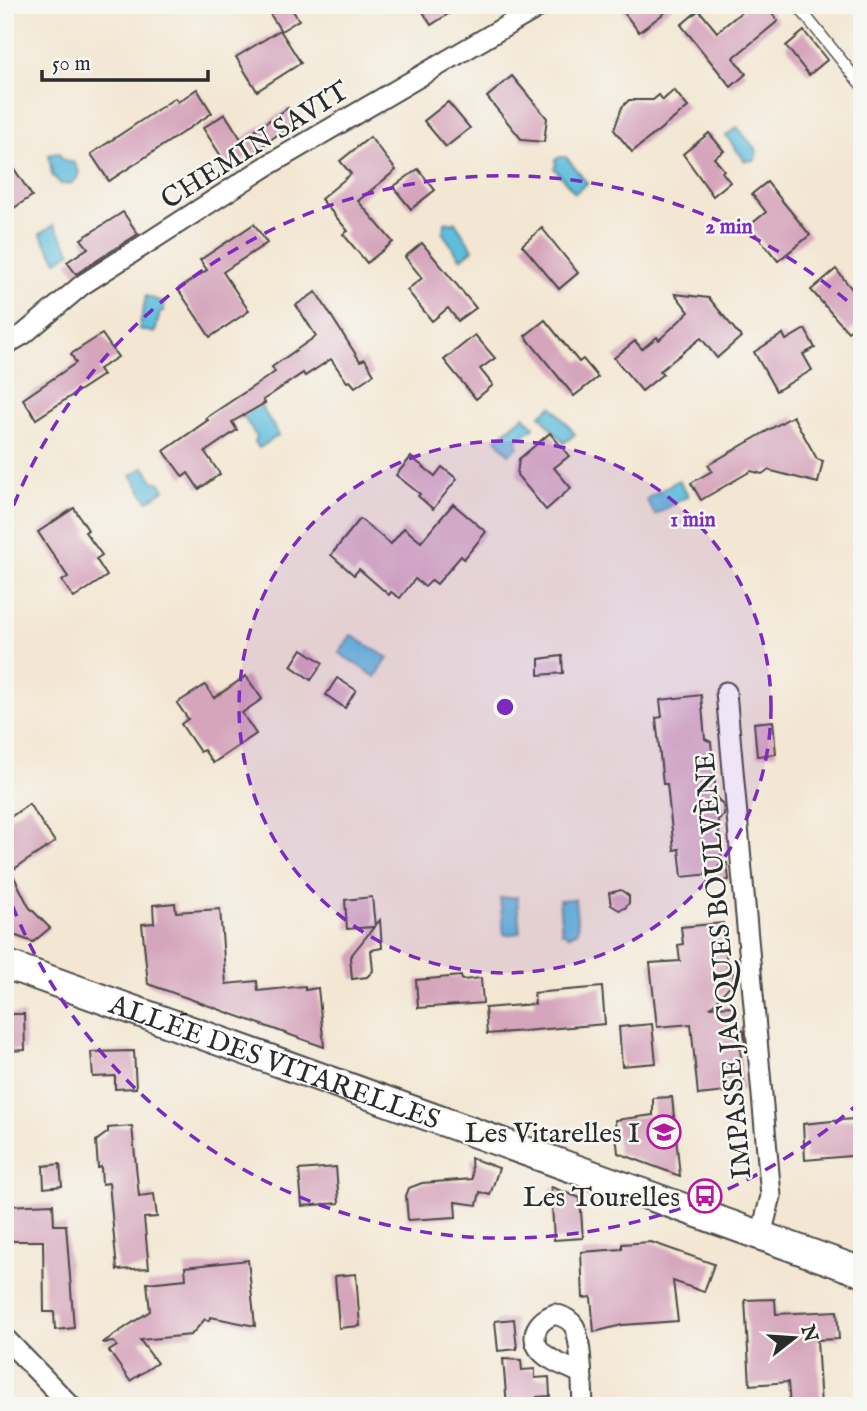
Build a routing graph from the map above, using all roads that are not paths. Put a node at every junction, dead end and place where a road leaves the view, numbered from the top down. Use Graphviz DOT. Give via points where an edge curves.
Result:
graph roads {
  1 [pos="542,5"];
  2 [pos="797,5"];
  3 [pos="862,86"];
  4 [pos="5,345"];
  5 [pos="726,692"];
  6 [pos="5,964"];
  7 [pos="761,1235"];
  8 [pos="862,1272"];
  9 [pos="5,1338"];
  10 [pos="581,1374"];
  11 [pos="71,1406"];
  12 [pos="583,1406"];
  1 -- 4 [label="street, CHEMIN SAVIT" via="270,164 82,285"];
  2 -- 3 [label="lane"];
  5 -- 7 [label="street, IMPASSE JACQUES BOULVÈNE" via="771,1196"];
  6 -- 7 [label="main road, ALLÉE DES VITARELLES"];
  7 -- 8 [label="main road, ALLÉE DES VITARELLES"];
  9 -- 11 [label="street"];
  10 -- 12 [label="street"];
}
